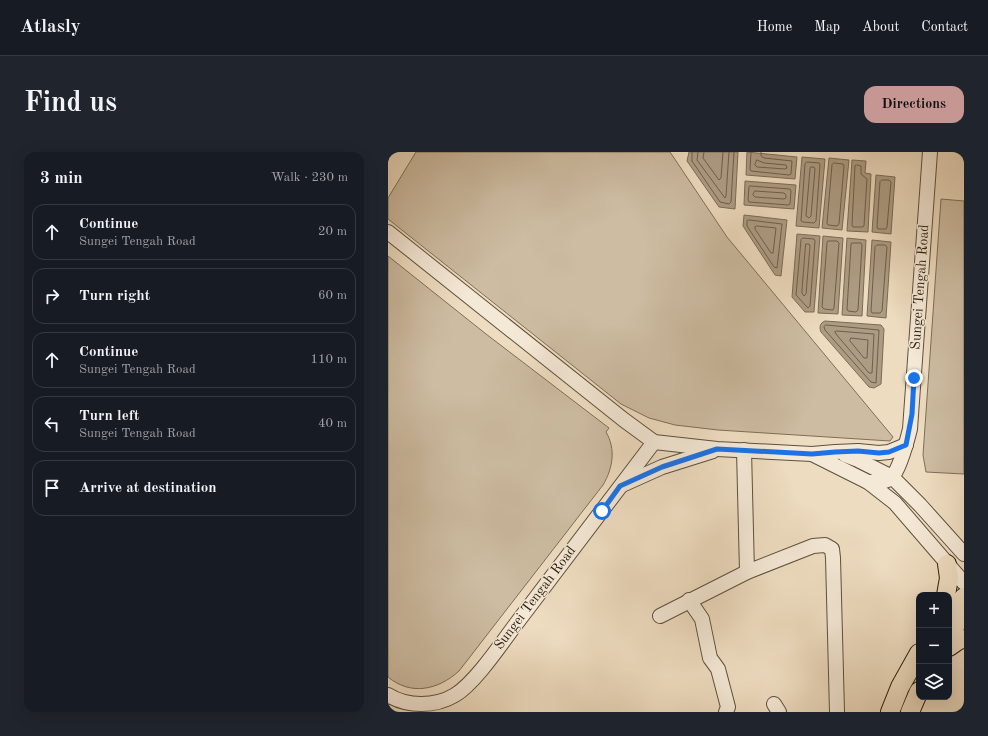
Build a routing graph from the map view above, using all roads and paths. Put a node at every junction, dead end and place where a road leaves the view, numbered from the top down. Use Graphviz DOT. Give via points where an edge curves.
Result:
graph roads {
  1 [pos="922,152"];
  2 [pos="930,152"];
  3 [pos="388,232"];
  4 [pos="654,442"];
  5 [pos="906,445"];
  6 [pos="717,449"];
  7 [pos="744,450"];
  8 [pos="835,452"];
  9 [pos="812,454"];
  10 [pos="892,477"];
  11 [pos="868,482"];
  12 [pos="620,486"];
  13 [pos="895,503"];
  14 [pos="964,554"];
  15 [pos="948,564"];
  16 [pos="747,572"];
  17 [pos="964,583"];
  18 [pos="947,592"];
  19 [pos="964,597"];
  20 [pos="689,600"];
  21 [pos="952,610"];
  22 [pos="964,615"];
  23 [pos="660,616"];
  24 [pos="952,629"];
  25 [pos="964,639"];
  26 [pos="952,645"];
  27 [pos="916,658"];
  28 [pos="388,695"];
  29 [pos="916,698"];
  30 [pos="726,712"];
  31 [pos="837,712"];
  32 [pos="890,712"];
  33 [pos="910,712"];
  1 -- 2 [label="street"];
  2 -- 5 [label="street, Sungei Tengah Road" via="912,414"];
  3 -- 4 [label="street"];
  4 -- 6 [label="street"];
  4 -- 12 [label="street, Sungei Tengah Road"];
  5 -- 8 [label="street" via="879,453"];
  5 -- 10 [label="street, Sungei Tengah Road"];
  6 -- 7 [label="street"];
  6 -- 12 [label="street" via="662,467"];
  7 -- 9 [label="street"];
  7 -- 16 [label="street"];
  8 -- 9 [label="street"];
  8 -- 10 [label="street"];
  9 -- 11 [label="street"];
  10 -- 11 [label="street" via="882,482"];
  10 -- 13 [label="street"];
  10 -- 14 [label="street"];
  11 -- 13 [label="street"];
  12 -- 28 [label="street, Sungei Tengah Road" via="497,649 465,687 445,700 432,703 405,703"];
  13 -- 15 [label="street"];
  15 -- 17 [label="street"];
  15 -- 18 [label="main road"];
  16 -- 20 [label="street"];
  16 -- 31 [label="street" via="813,546 825,545 832,549"];
  19 -- 21 [label="main road"];
  20 -- 23 [label="street"];
  20 -- 30 [label="street" via="702,619 710,658 718,669 728,707"];
  22 -- 24 [label="main road"];
  25 -- 26 [label="main road"];
  27 -- 32 [label="main road"];
  29 -- 33 [label="main road"];
}
